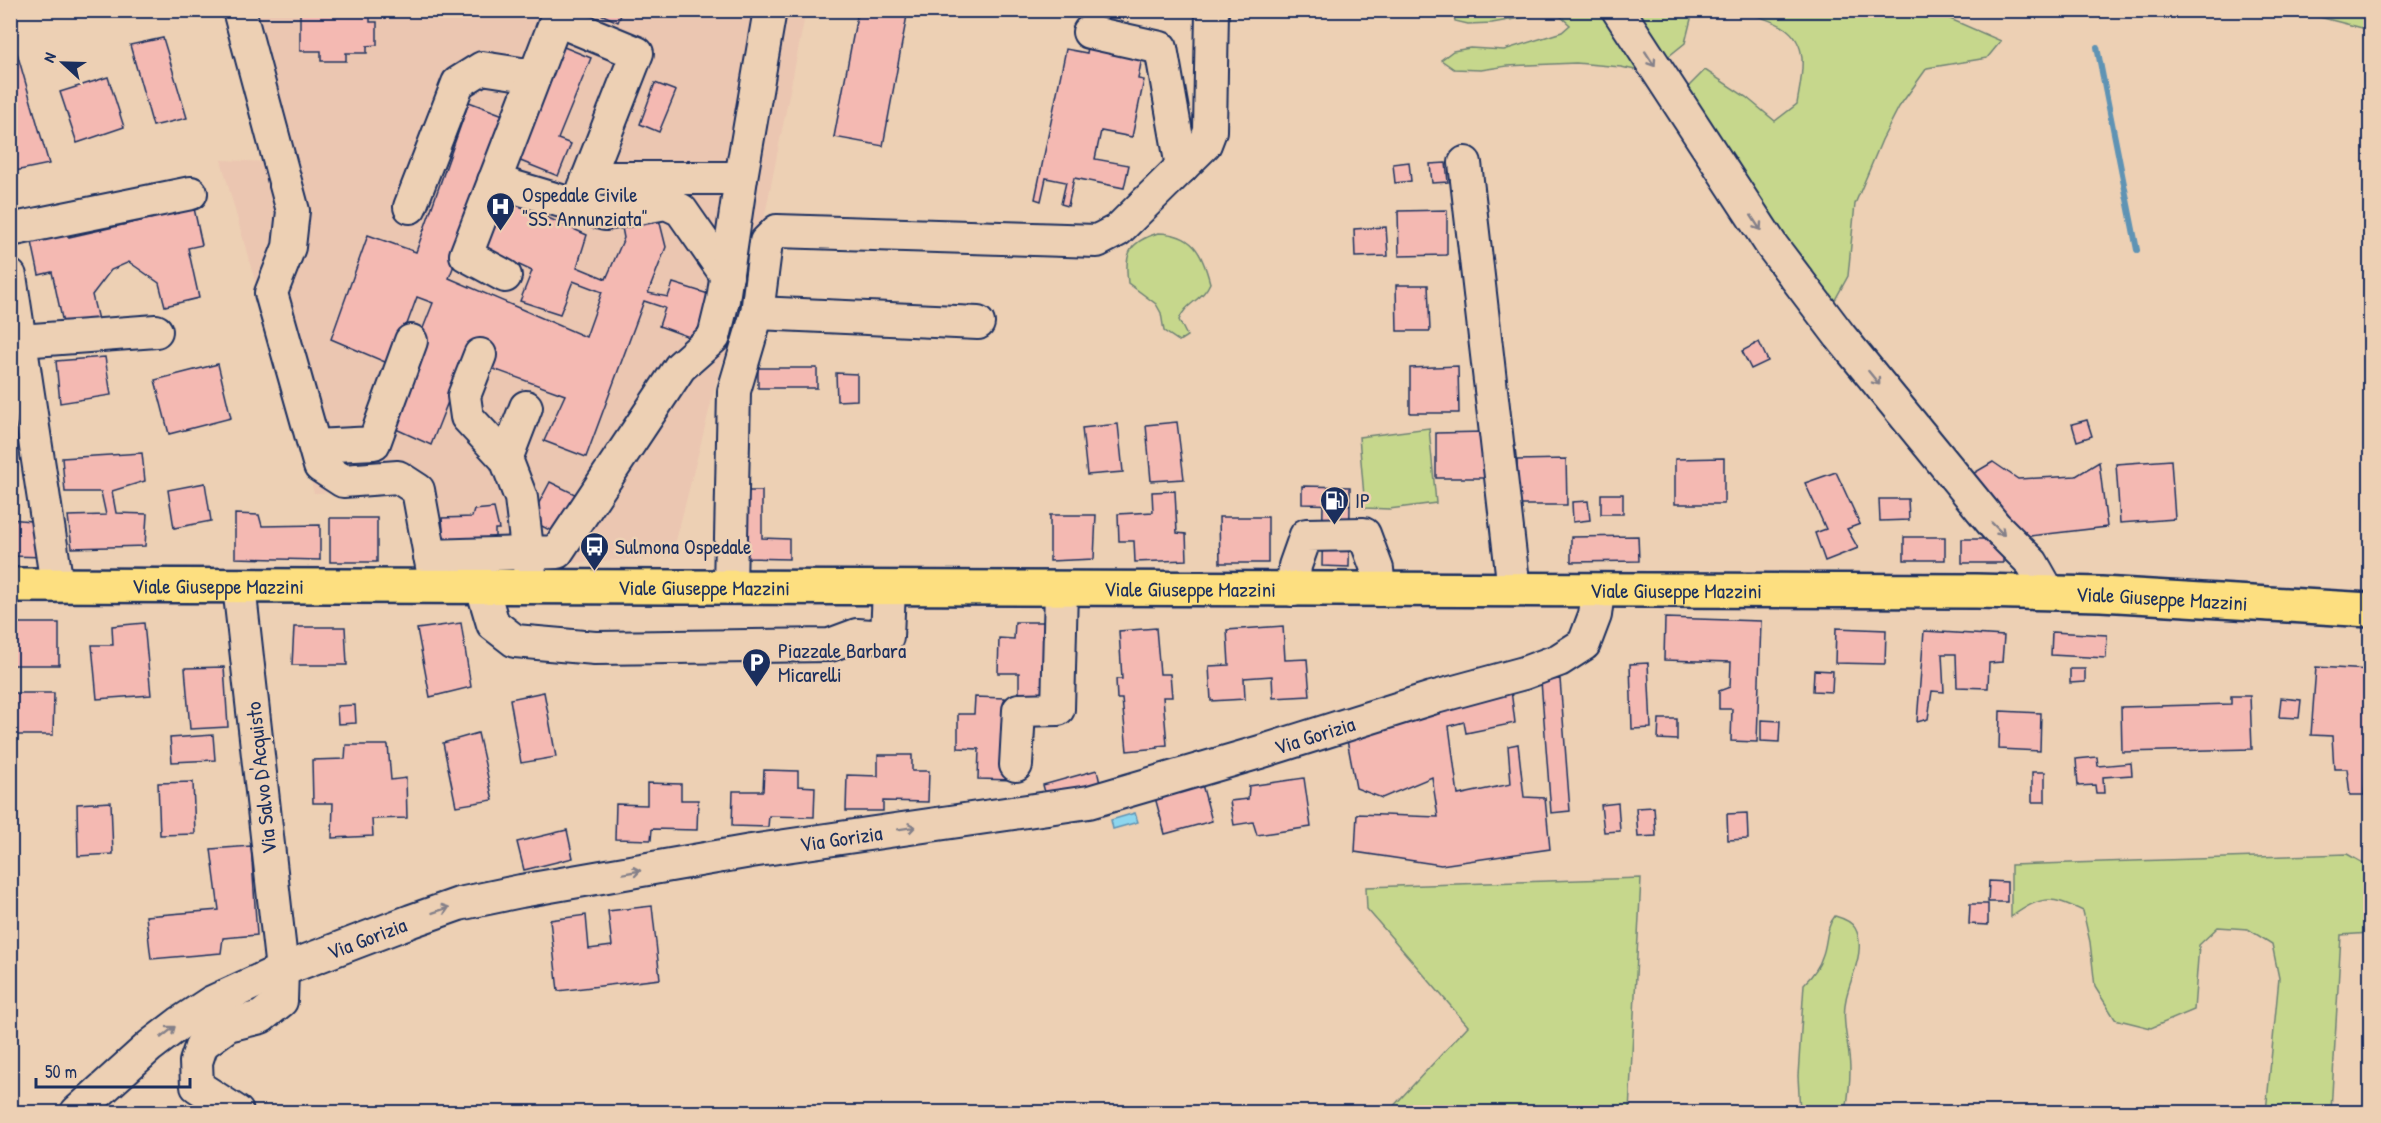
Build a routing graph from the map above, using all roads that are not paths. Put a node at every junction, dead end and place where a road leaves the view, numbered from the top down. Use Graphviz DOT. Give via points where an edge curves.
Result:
graph roads {
  1 [pos="239,10"];
  2 [pos="770,10"];
  3 [pos="1212,10"];
  4 [pos="1618,10"];
  5 [pos="567,19"];
  6 [pos="1089,32"];
  7 [pos="534,76"];
  8 [pos="1465,163"];
  9 [pos="1182,167"];
  10 [pos="741,178"];
  11 [pos="494,181"];
  12 [pos="583,192"];
  13 [pos="191,193"];
  14 [pos="410,207"];
  15 [pos="10,230"];
  16 [pos="10,276"];
  17 [pos="505,276"];
  18 [pos="727,276"];
  19 [pos="758,313"];
  20 [pos="978,323"];
  21 [pos="156,331"];
  22 [pos="20,341"];
  23 [pos="411,341"];
  24 [pos="480,355"];
  25 [pos="526,406"];
  26 [pos="315,446"];
  27 [pos="506,459"];
  28 [pos="527,553"];
  29 [pos="433,572"];
  30 [pos="10,585"];
  31 [pos="57,585"];
  32 [pos="239,586"];
  33 [pos="482,587"];
  34 [pos="532,587"];
  35 [pos="730,588"];
  36 [pos="889,588"];
  37 [pos="1061,589"];
  38 [pos="1293,590"];
  39 [pos="1379,590"];
  40 [pos="1514,590"];
  41 [pos="1598,591"];
  42 [pos="2049,593"];
  43 [pos="2370,610"];
  44 [pos="1016,765"];
  45 [pos="282,970"];
  46 [pos="77,1113"];
  47 [pos="237,1113"];
  1 -- 26 [label="street" via="293,211 289,248 271,293"];
  2 -- 10 [label="street"];
  3 -- 9 [label="street" via="1210,130 1205,144"];
  4 -- 42 [label="street, one-way" via="1772,246 1995,526 2032,563"];
  5 -- 7 [label="street"];
  5 -- 12 [label="street" via="637,52"];
  6 -- 9 [label="street" via="1161,48"];
  7 -- 11 [label="street"];
  7 -- 14 [label="street" via="482,68 458,83"];
  8 -- 40 [label="street"];
  9 -- 19 [label="street" via="1118,230 1097,241 777,231 766,242"];
  10 -- 12 [label="street"];
  10 -- 18 [label="street"];
  11 -- 12 [label="street"];
  11 -- 17 [label="street" via="466,255"];
  12 -- 18 [label="street" via="605,214 666,203 681,210"];
  13 -- 15 [label="street"];
  16 -- 22 [label="street"];
  18 -- 28 [label="street" via="714,337 680,367 557,552"];
  19 -- 20 [label="street"];
  19 -- 35 [label="street" via="734,391"];
  21 -- 22 [label="street"];
  22 -- 31 [label="street"];
  23 -- 26 [label="street" via="374,443"];
  24 -- 27 [label="street" via="464,396 467,417"];
  25 -- 27 [label="street"];
  26 -- 29 [label="street" via="320,466 343,481 398,477 418,490"];
  27 -- 28 [label="street" via="521,498"];
  28 -- 29 [label="street"];
  28 -- 34 [label="street"];
  29 -- 32 [label="main road, Viale Giuseppe Mazzini"];
  29 -- 33 [label="main road, Viale Giuseppe Mazzini"];
  30 -- 31 [label="main road, Viale Giuseppe Mazzini"];
  31 -- 32 [label="main road, Viale Giuseppe Mazzini"];
  32 -- 45 [label="street, Via Salvo D'Acquisto"];
  33 -- 34 [label="main road, Viale Giuseppe Mazzini"];
  33 -- 36 [label="street" via="493,624 515,641 595,648 830,645 857,635 887,637"];
  34 -- 35 [label="main road, Viale Giuseppe Mazzini"];
  35 -- 36 [label="main road, Viale Giuseppe Mazzini"];
  36 -- 37 [label="main road, Viale Giuseppe Mazzini"];
  37 -- 38 [label="main road, Viale Giuseppe Mazzini"];
  37 -- 44 [label="street" via="1058,709 1018,710"];
  38 -- 39 [label="main road, Viale Giuseppe Mazzini"];
  38 -- 39 [label="street" via="1295,566 1306,535 1364,534 1377,569"];
  39 -- 40 [label="main road, Viale Giuseppe Mazzini"];
  40 -- 41 [label="main road, Viale Giuseppe Mazzini"];
  41 -- 42 [label="main road, Viale Giuseppe Mazzini"];
  45 -- 41 [label="street, Via Gorizia, one-way" via="459,904 521,891 751,851 1101,799 1432,698 1524,674 1559,660 1584,644 1595,615"];
  42 -- 43 [label="main road, Viale Giuseppe Mazzini"];
  46 -- 45 [label="street, Via Gorizia, one-way" via="180,1023 213,1002"];
  45 -- 47 [label="street, Via Salvo D'Acquisto" via="281,1001 261,1017 228,1024 202,1044 196,1062 197,1086"];
}
